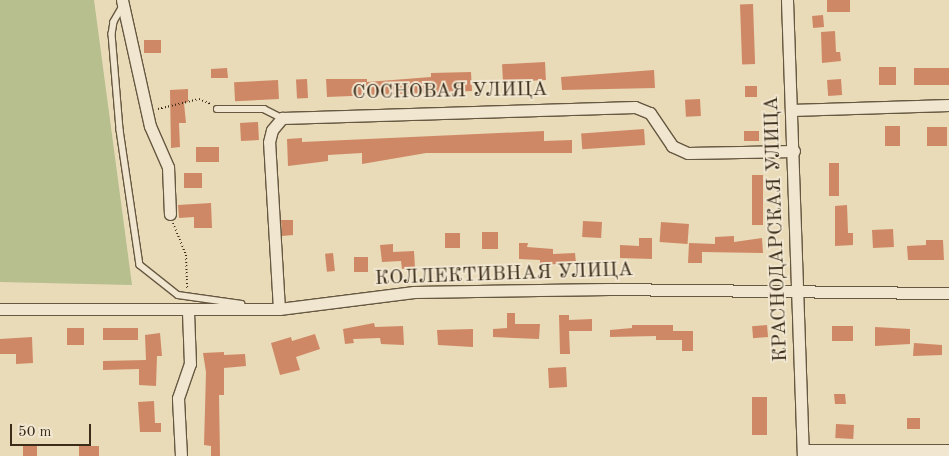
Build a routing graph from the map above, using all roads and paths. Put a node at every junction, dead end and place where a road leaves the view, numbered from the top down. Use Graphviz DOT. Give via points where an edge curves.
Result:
graph roads {
  1 [pos="787,0"];
  2 [pos="123,3"];
  3 [pos="949,105"];
  4 [pos="217,109"];
  5 [pos="146,110"];
  6 [pos="791,110"];
  7 [pos="282,118"];
  8 [pos="794,151"];
  9 [pos="170,214"];
  10 [pos="798,291"];
  11 [pos="949,293"];
  12 [pos="188,297"];
  13 [pos="0,309"];
  14 [pos="280,309"];
  15 [pos="188,311"];
  16 [pos="949,450"];
  17 [pos="803,453"];
  18 [pos="181,456"];
  1 -- 6 [label="street, КРАСНОДАРСКАЯ УЛИЦА"];
  2 -- 5 [label="street"];
  2 -- 12 [label="lane" via="112,34 120,130 140,265 178,296"];
  3 -- 6 [label="street"];
  4 -- 5 [label="path" via="199,100"];
  4 -- 7 [label="lane" via="264,109"];
  5 -- 9 [label="street" via="168,167"];
  6 -- 8 [label="street, КРАСНОДАРСКАЯ УЛИЦА"];
  7 -- 8 [label="street, СОСНОВАЯ УЛИЦА" via="635,107 650,113 672,146 688,153"];
  7 -- 14 [label="street" via="272,130 269,142"];
  8 -- 10 [label="street, КРАСНОДАРСКАЯ УЛИЦА"];
  9 -- 12 [label="path" via="176,238 186,255"];
  10 -- 11 [label="street, КОЛЛЕКТИВНАЯ УЛИЦА"];
  10 -- 14 [label="street, КОЛЛЕКТИВНАЯ УЛИЦА" via="414,292"];
  10 -- 17 [label="street, КРАСНОДАРСКАЯ УЛИЦА"];
  12 -- 14 [label="lane"];
  13 -- 15 [label="street, КОЛЛЕКТИВНАЯ УЛИЦА"];
  14 -- 15 [label="street, КОЛЛЕКТИВНАЯ УЛИЦА"];
  15 -- 18 [label="street" via="190,364 178,398"];
  16 -- 17 [label="street"];
}
